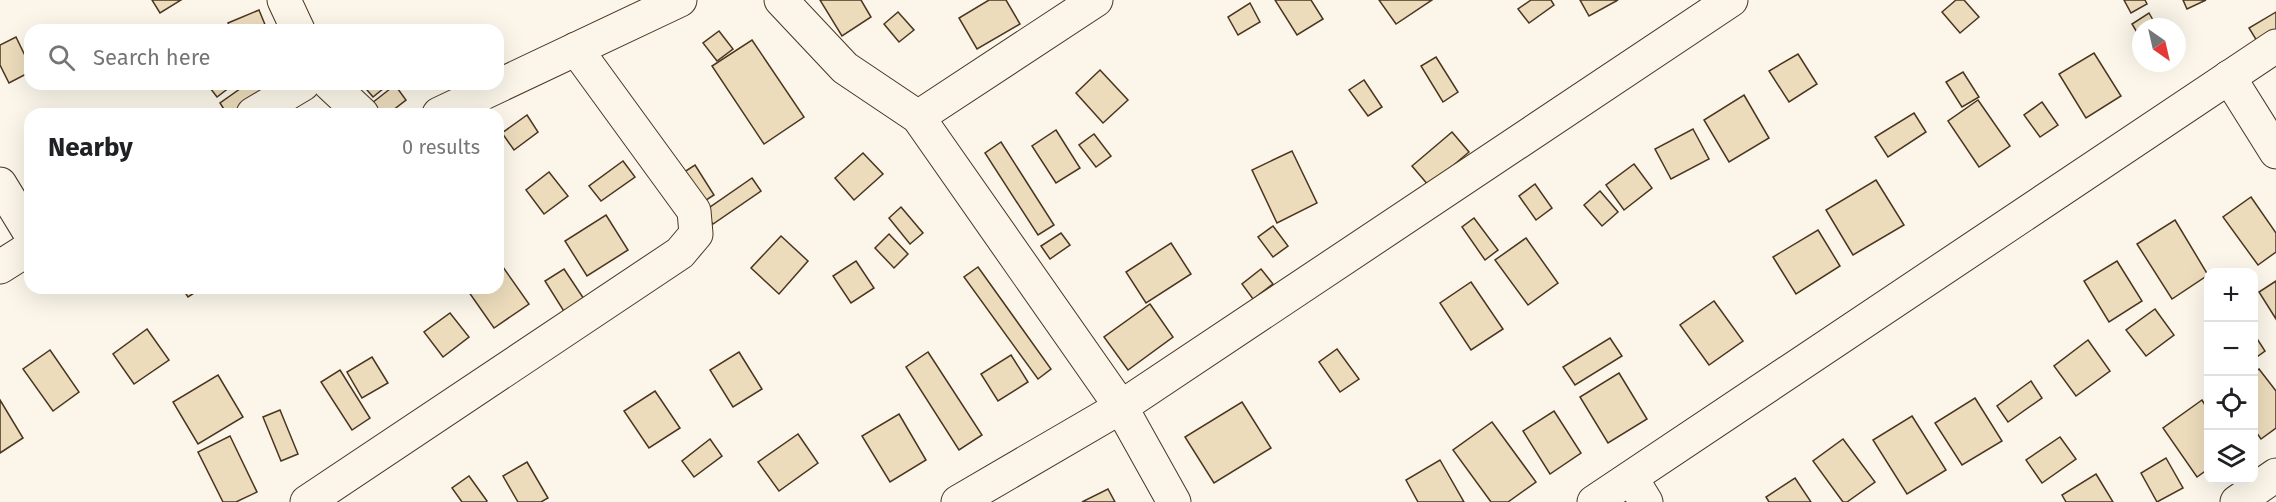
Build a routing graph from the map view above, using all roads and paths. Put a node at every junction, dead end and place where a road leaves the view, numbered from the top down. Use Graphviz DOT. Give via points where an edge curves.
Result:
graph roads {
  1 [pos="284,0"];
  2 [pos="680,0"];
  3 [pos="781,0"];
  4 [pos="1096,0"];
  5 [pos="1731,0"];
  6 [pos="295,24"];
  7 [pos="2276,46"];
  8 [pos="576,50"];
  9 [pos="2229,77"];
  10 [pos="504,84"];
  11 [pos="293,90"];
  12 [pos="336,90"];
  13 [pos="490,90"];
  14 [pos="263,108"];
  15 [pos="356,108"];
  16 [pos="452,108"];
  17 [pos="918,117"];
  18 [pos="2276,152"];
  19 [pos="0,184"];
  20 [pos="24,223"];
  21 [pos="24,252"];
  22 [pos="0,267"];
  23 [pos="1121,407"];
  24 [pos="2276,475"];
  25 [pos="1639,490"];
  26 [pos="308,502"];
  27 [pos="958,502"];
  28 [pos="1174,502"];
  29 [pos="1594,502"];
  30 [pos="2237,502"];
  1 -- 6 [label="street"];
  2 -- 8 [label="street"];
  3 -- 17 [label="street" via="845,68"];
  4 -- 17 [label="street"];
  5 -- 23 [label="street"];
  7 -- 9 [label="street"];
  8 -- 10 [label="street"];
  8 -- 26 [label="street" via="694,211 696,234 680,253"];
  9 -- 18 [label="street"];
  9 -- 25 [label="street"];
  11 -- 14 [label="street"];
  12 -- 15 [label="street"];
  13 -- 16 [label="street"];
  17 -- 23 [label="street"];
  19 -- 20 [label="street"];
  21 -- 22 [label="street"];
  23 -- 27 [label="street"];
  23 -- 28 [label="street"];
  24 -- 30 [label="street"];
  25 -- 29 [label="street"];
}
